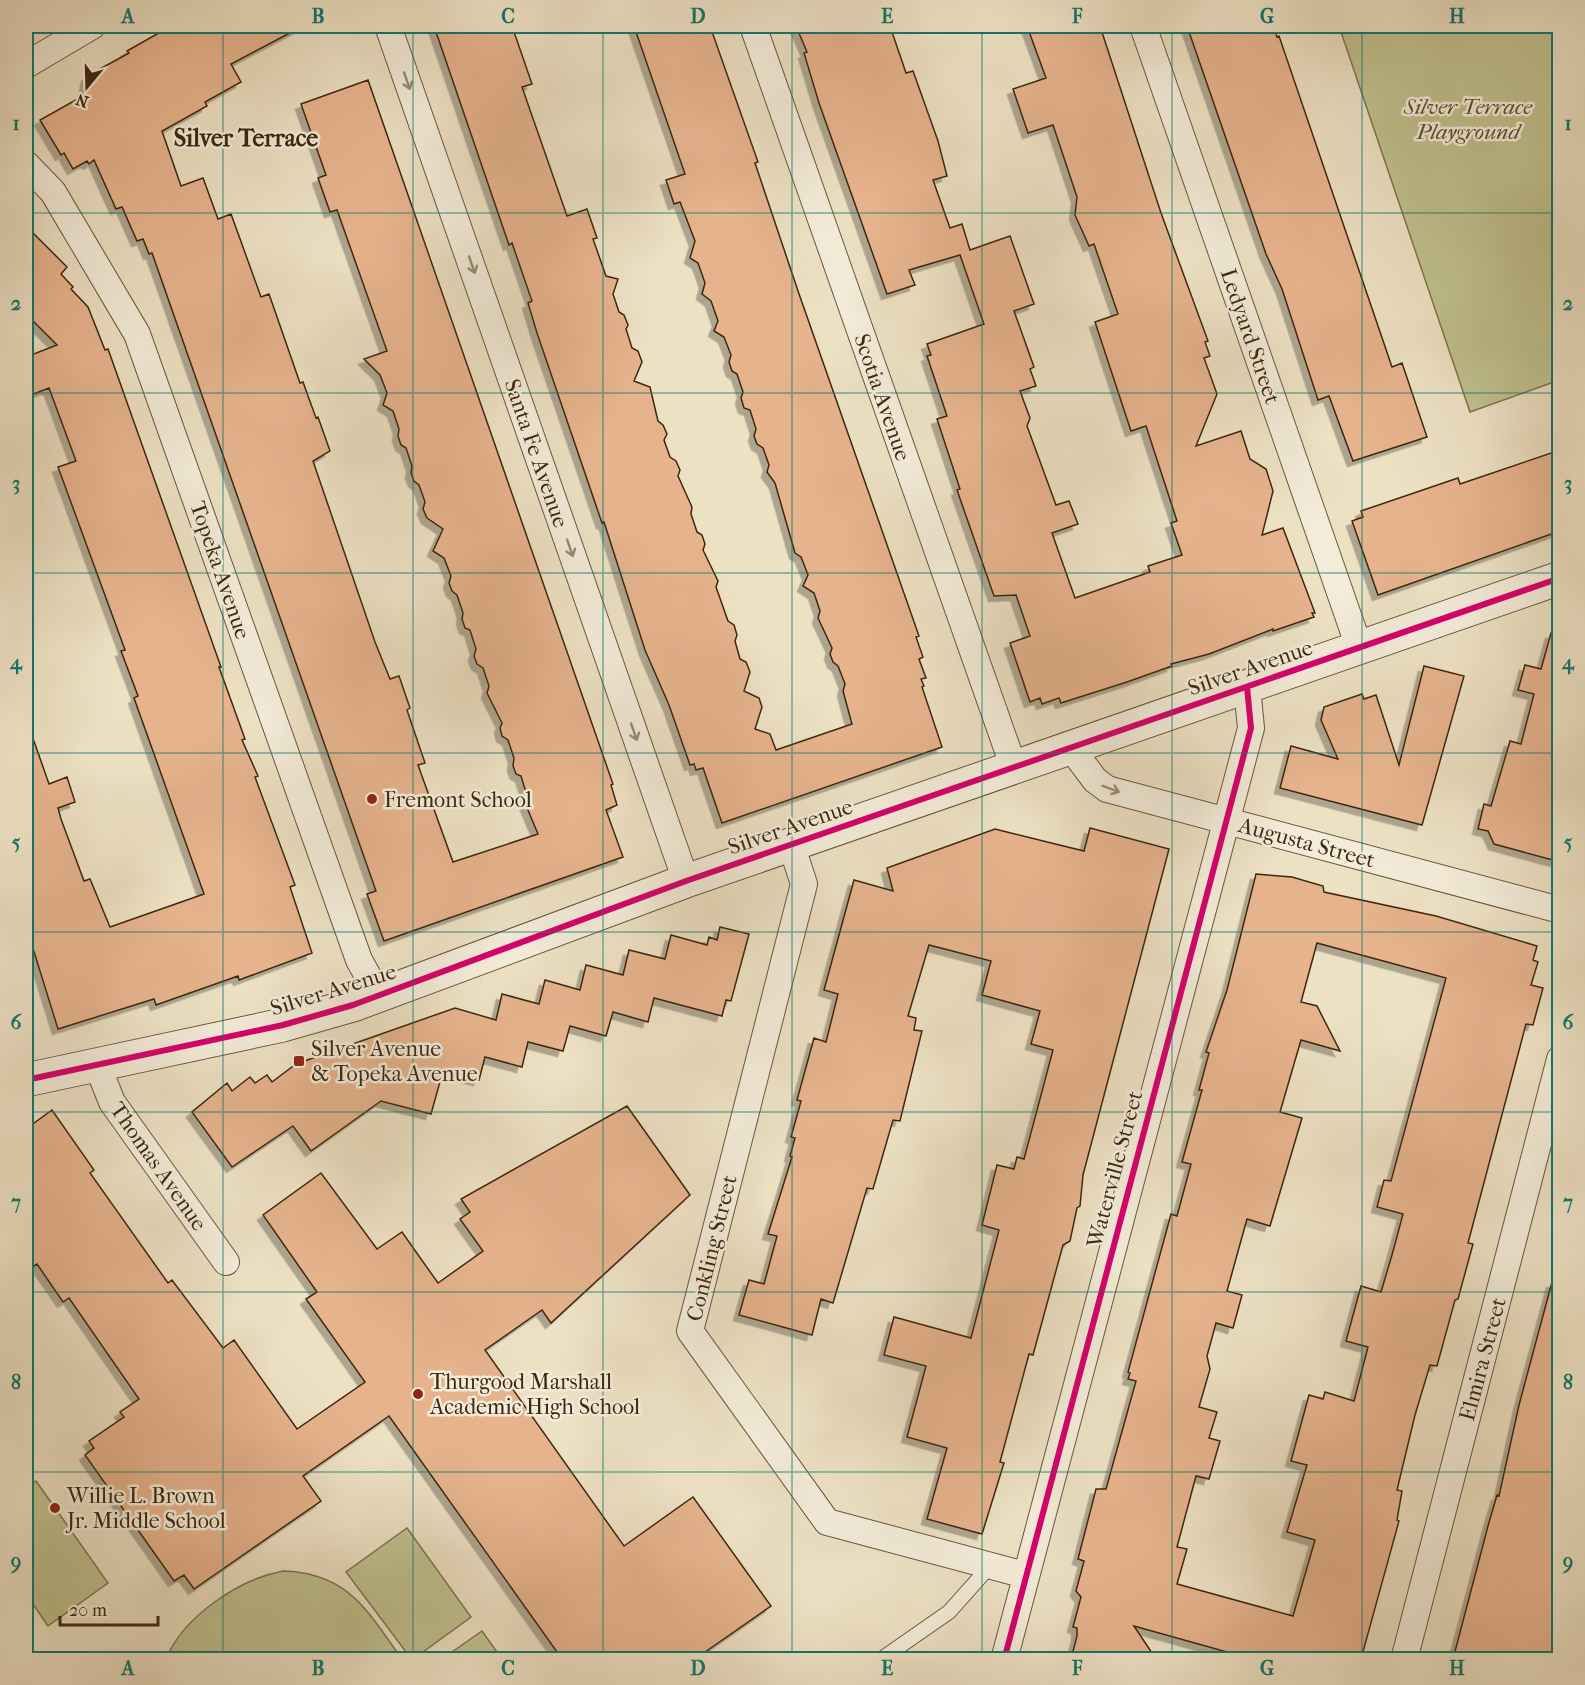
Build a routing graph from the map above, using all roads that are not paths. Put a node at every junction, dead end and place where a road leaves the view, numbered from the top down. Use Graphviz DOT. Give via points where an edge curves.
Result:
graph roads {
  1 [pos="92,26"];
  2 [pos="388,26"];
  3 [pos="753,26"];
  4 [pos="1143,26"];
  5 [pos="26,65"];
  6 [pos="26,164"];
  7 [pos="1560,578"];
  8 [pos="1359,647"];
  9 [pos="1247,687"];
  10 [pos="1071,748"];
  11 [pos="1014,768"];
  12 [pos="1226,820"];
  13 [pos="791,844"];
  14 [pos="686,881"];
  15 [pos="1560,910"];
  16 [pos="379,996"];
  17 [pos="1560,1059"];
  18 [pos="99,1067"];
  19 [pos="26,1080"];
  20 [pos="226,1262"];
  21 [pos="990,1566"];
  22 [pos="1025,1575"];
  23 [pos="880,1659"];
  24 [pos="1004,1659"];
  25 [pos="1404,1659"];
  1 -- 5 [label="street"];
  2 -- 14 [label="street, Santa Fe Avenue, one-way"];
  3 -- 11 [label="street, Scotia Avenue"];
  4 -- 8 [label="street, Ledyard Street"];
  6 -- 16 [label="street, Topeka Avenue" via="53,192 137,334 359,960"];
  7 -- 8 [label="street, Silver Avenue"];
  8 -- 9 [label="street, Silver Avenue"];
  9 -- 10 [label="street, Silver Avenue"];
  9 -- 12 [label="street, Waterville Street" via="1251,728"];
  10 -- 11 [label="street, Silver Avenue"];
  10 -- 12 [label="street, Augusta Street, one-way" via="1095,780 1107,789"];
  11 -- 13 [label="street, Silver Avenue"];
  12 -- 15 [label="street, Augusta Street"];
  12 -- 22 [label="street, Waterville Street"];
  13 -- 14 [label="street, Silver Avenue"];
  13 -- 21 [label="street, Conkling Street" via="804,884 690,1330 827,1522"];
  14 -- 16 [label="street, Silver Avenue"];
  16 -- 18 [label="street, Silver Avenue" via="283,1025"];
  17 -- 25 [label="street, Elmira Street"];
  18 -- 19 [label="street, Silver Avenue"];
  18 -- 20 [label="street, Thomas Avenue" via="112,1102"];
  21 -- 22 [label="street, Conkling Street"];
  21 -- 23 [label="lane" via="949,1612"];
  22 -- 24 [label="street, Waterville Street"];
}
